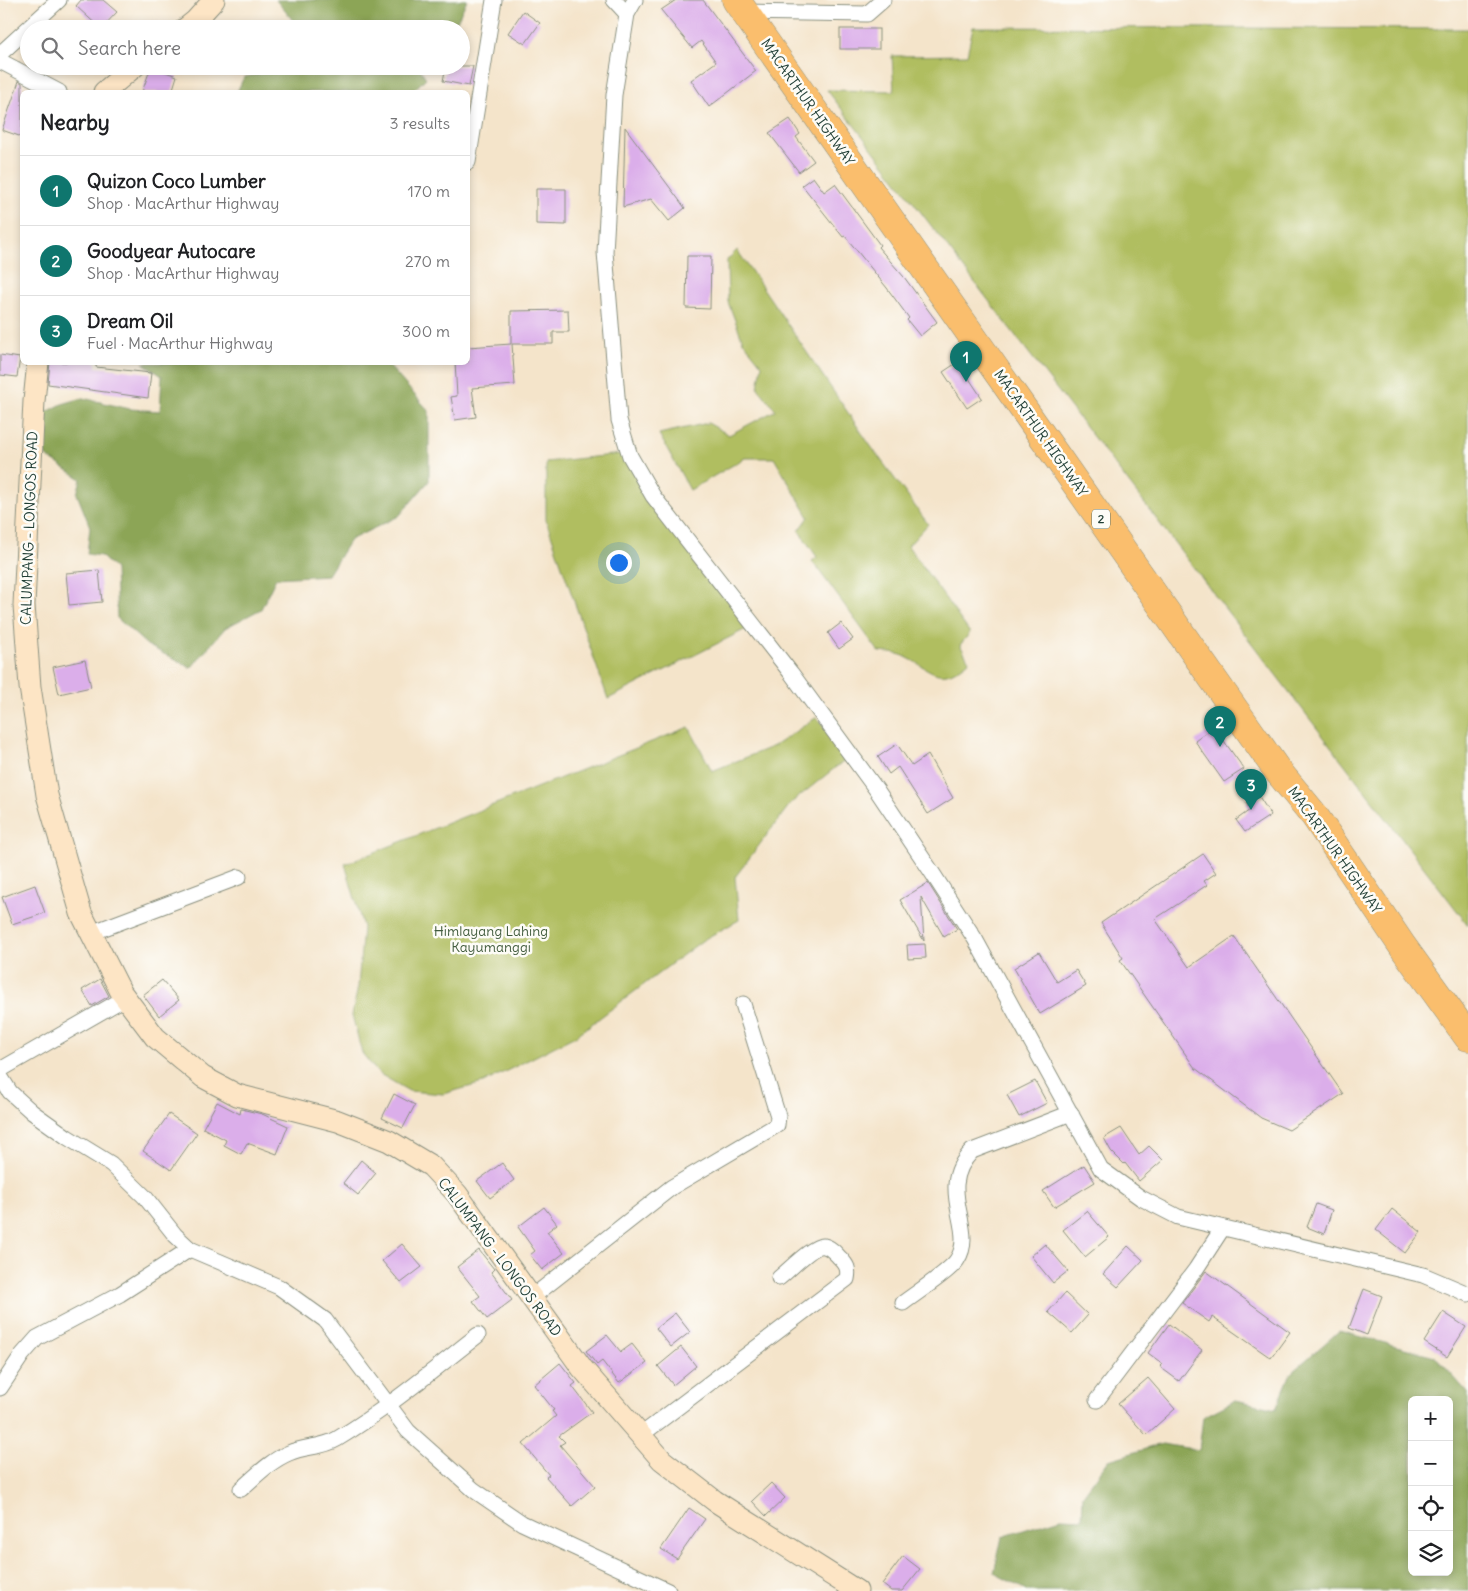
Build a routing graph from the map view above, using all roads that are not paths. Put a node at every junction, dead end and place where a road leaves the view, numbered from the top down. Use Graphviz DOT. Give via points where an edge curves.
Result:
graph roads {
  1 [pos="59,0"];
  2 [pos="214,0"];
  3 [pos="494,0"];
  4 [pos="614,0"];
  5 [pos="635,0"];
  6 [pos="883,0"];
  7 [pos="741,6"];
  8 [pos="627,14"];
  9 [pos="37,20"];
  10 [pos="196,20"];
  11 [pos="20,36"];
  12 [pos="0,54"];
  13 [pos="0,61"];
  14 [pos="20,72"];
  15 [pos="27,75"];
  16 [pos="124,75"];
  17 [pos="55,90"];
  18 [pos="106,90"];
  19 [pos="470,150"];
  20 [pos="38,365"];
  21 [pos="240,877"];
  22 [pos="91,933"];
  23 [pos="125,998"];
  24 [pos="743,1004"];
  25 [pos="1468,1037"];
  26 [pos="0,1070"];
  27 [pos="0,1076"];
  28 [pos="1071,1113"];
  29 [pos="1222,1229"];
  30 [pos="190,1249"];
  31 [pos="780,1278"];
  32 [pos="1468,1294"];
  33 [pos="531,1298"];
  34 [pos="903,1303"];
  35 [pos="478,1335"];
  36 [pos="0,1388"];
  37 [pos="1097,1400"];
  38 [pos="390,1403"];
  39 [pos="641,1435"];
  40 [pos="241,1490"];
  41 [pos="668,1591"];
  42 [pos="857,1591"];
  1 -- 9 [label="street"];
  2 -- 10 [label="street"];
  3 -- 19 [label="street"];
  4 -- 8 [label="street"];
  5 -- 8 [label="street"];
  6 -- 7 [label="street" via="867,14"];
  7 -- 25 [label="highway, MACARTHUR HIGHWAY / 2"];
  8 -- 28 [label="street" via="614,95 605,252 619,420 630,456 654,496 876,789 975,939"];
  11 -- 12 [label="street"];
  13 -- 14 [label="street"];
  15 -- 17 [label="street"];
  16 -- 18 [label="street"];
  20 -- 22 [label="street, CALUMPANG - LONGOS ROAD" via="24,605 30,687 47,795 81,913"];
  21 -- 22 [label="street"];
  22 -- 23 [label="street, CALUMPANG - LONGOS ROAD"];
  23 -- 26 [label="street"];
  23 -- 33 [label="street, CALUMPANG - LONGOS ROAD" via="155,1037 204,1077 237,1095 338,1121 389,1141 431,1166 457,1194"];
  24 -- 33 [label="street" via="778,1116 777,1126 672,1187"];
  27 -- 30 [label="street" via="10,1092 32,1112 111,1164"];
  28 -- 29 [label="street" via="1101,1169 1160,1209"];
  28 -- 34 [label="street" via="972,1152 962,1162 955,1180 962,1250 956,1261"];
  29 -- 32 [label="street" via="1371,1261 1423,1275"];
  29 -- 37 [label="street" via="1185,1284"];
  30 -- 36 [label="street" via="120,1294 37,1338"];
  30 -- 38 [label="street" via="279,1287 325,1320"];
  31 -- 39 [label="street" via="815,1248 823,1246 830,1248 846,1264 849,1272 847,1279"];
  33 -- 39 [label="street, CALUMPANG - LONGOS ROAD" via="582,1368"];
  35 -- 38 [label="street"];
  38 -- 40 [label="street" via="335,1440 290,1452 271,1462"];
  38 -- 41 [label="street" via="408,1431 474,1490 522,1523"];
  39 -- 42 [label="street, CALUMPANG - LONGOS ROAD" via="662,1460 716,1501"];
}
